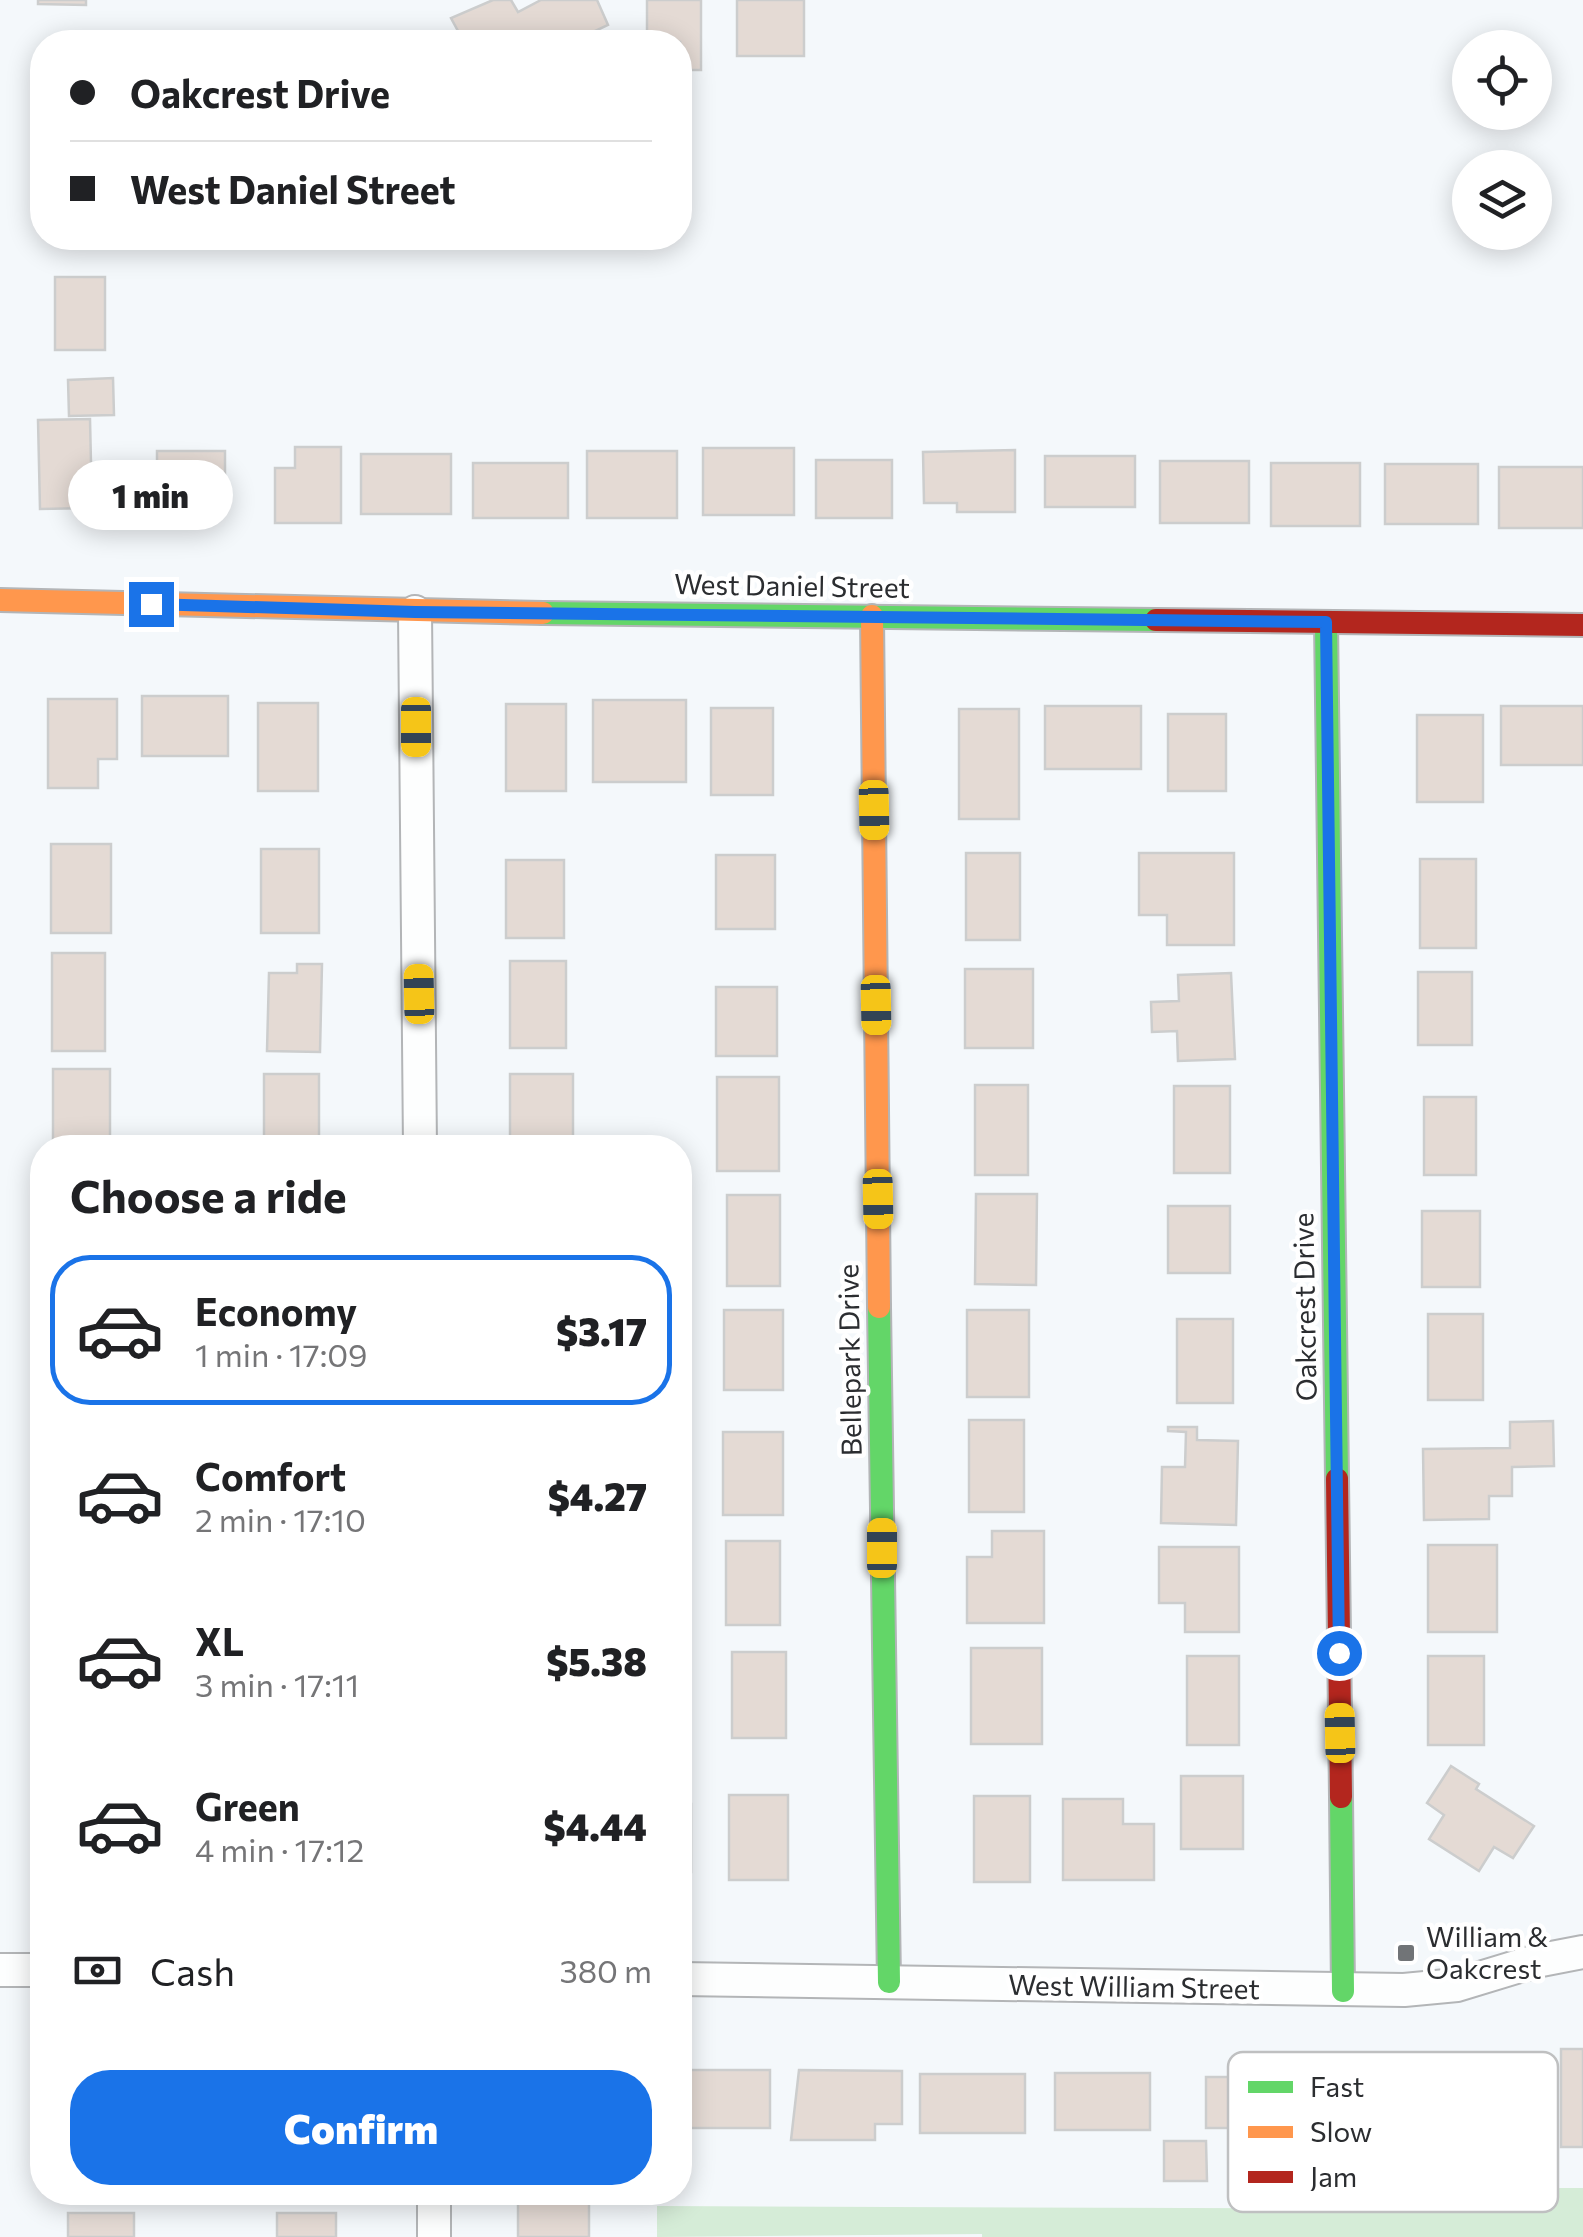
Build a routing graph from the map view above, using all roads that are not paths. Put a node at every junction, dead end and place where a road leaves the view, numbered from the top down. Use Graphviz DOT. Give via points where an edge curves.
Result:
graph roads {
  1 [pos="0,600"];
  2 [pos="415,612"];
  3 [pos="872,616"];
  4 [pos="1326,622"];
  5 [pos="1583,625"];
  6 [pos="420,1135"];
  7 [pos="1583,1952"];
  8 [pos="0,1970"];
  9 [pos="30,1970"];
  10 [pos="692,1980"];
  11 [pos="889,1982"];
  12 [pos="1343,1991"];
  13 [pos="434,2205"];
  14 [pos="434,2237"];
  1 -- 2 [label="street, West Daniel Street"];
  2 -- 3 [label="street, West Daniel Street"];
  2 -- 6 [label="street"];
  3 -- 4 [label="street, West Daniel Street"];
  3 -- 11 [label="street, Bellepark Drive"];
  4 -- 5 [label="street, West Daniel Street"];
  4 -- 12 [label="street, Oakcrest Drive"];
  7 -- 12 [label="street, West William Street" via="1457,1985"];
  8 -- 9 [label="street"];
  10 -- 11 [label="street, West William Street"];
  11 -- 12 [label="street, West William Street"];
  13 -- 14 [label="street"];
}
